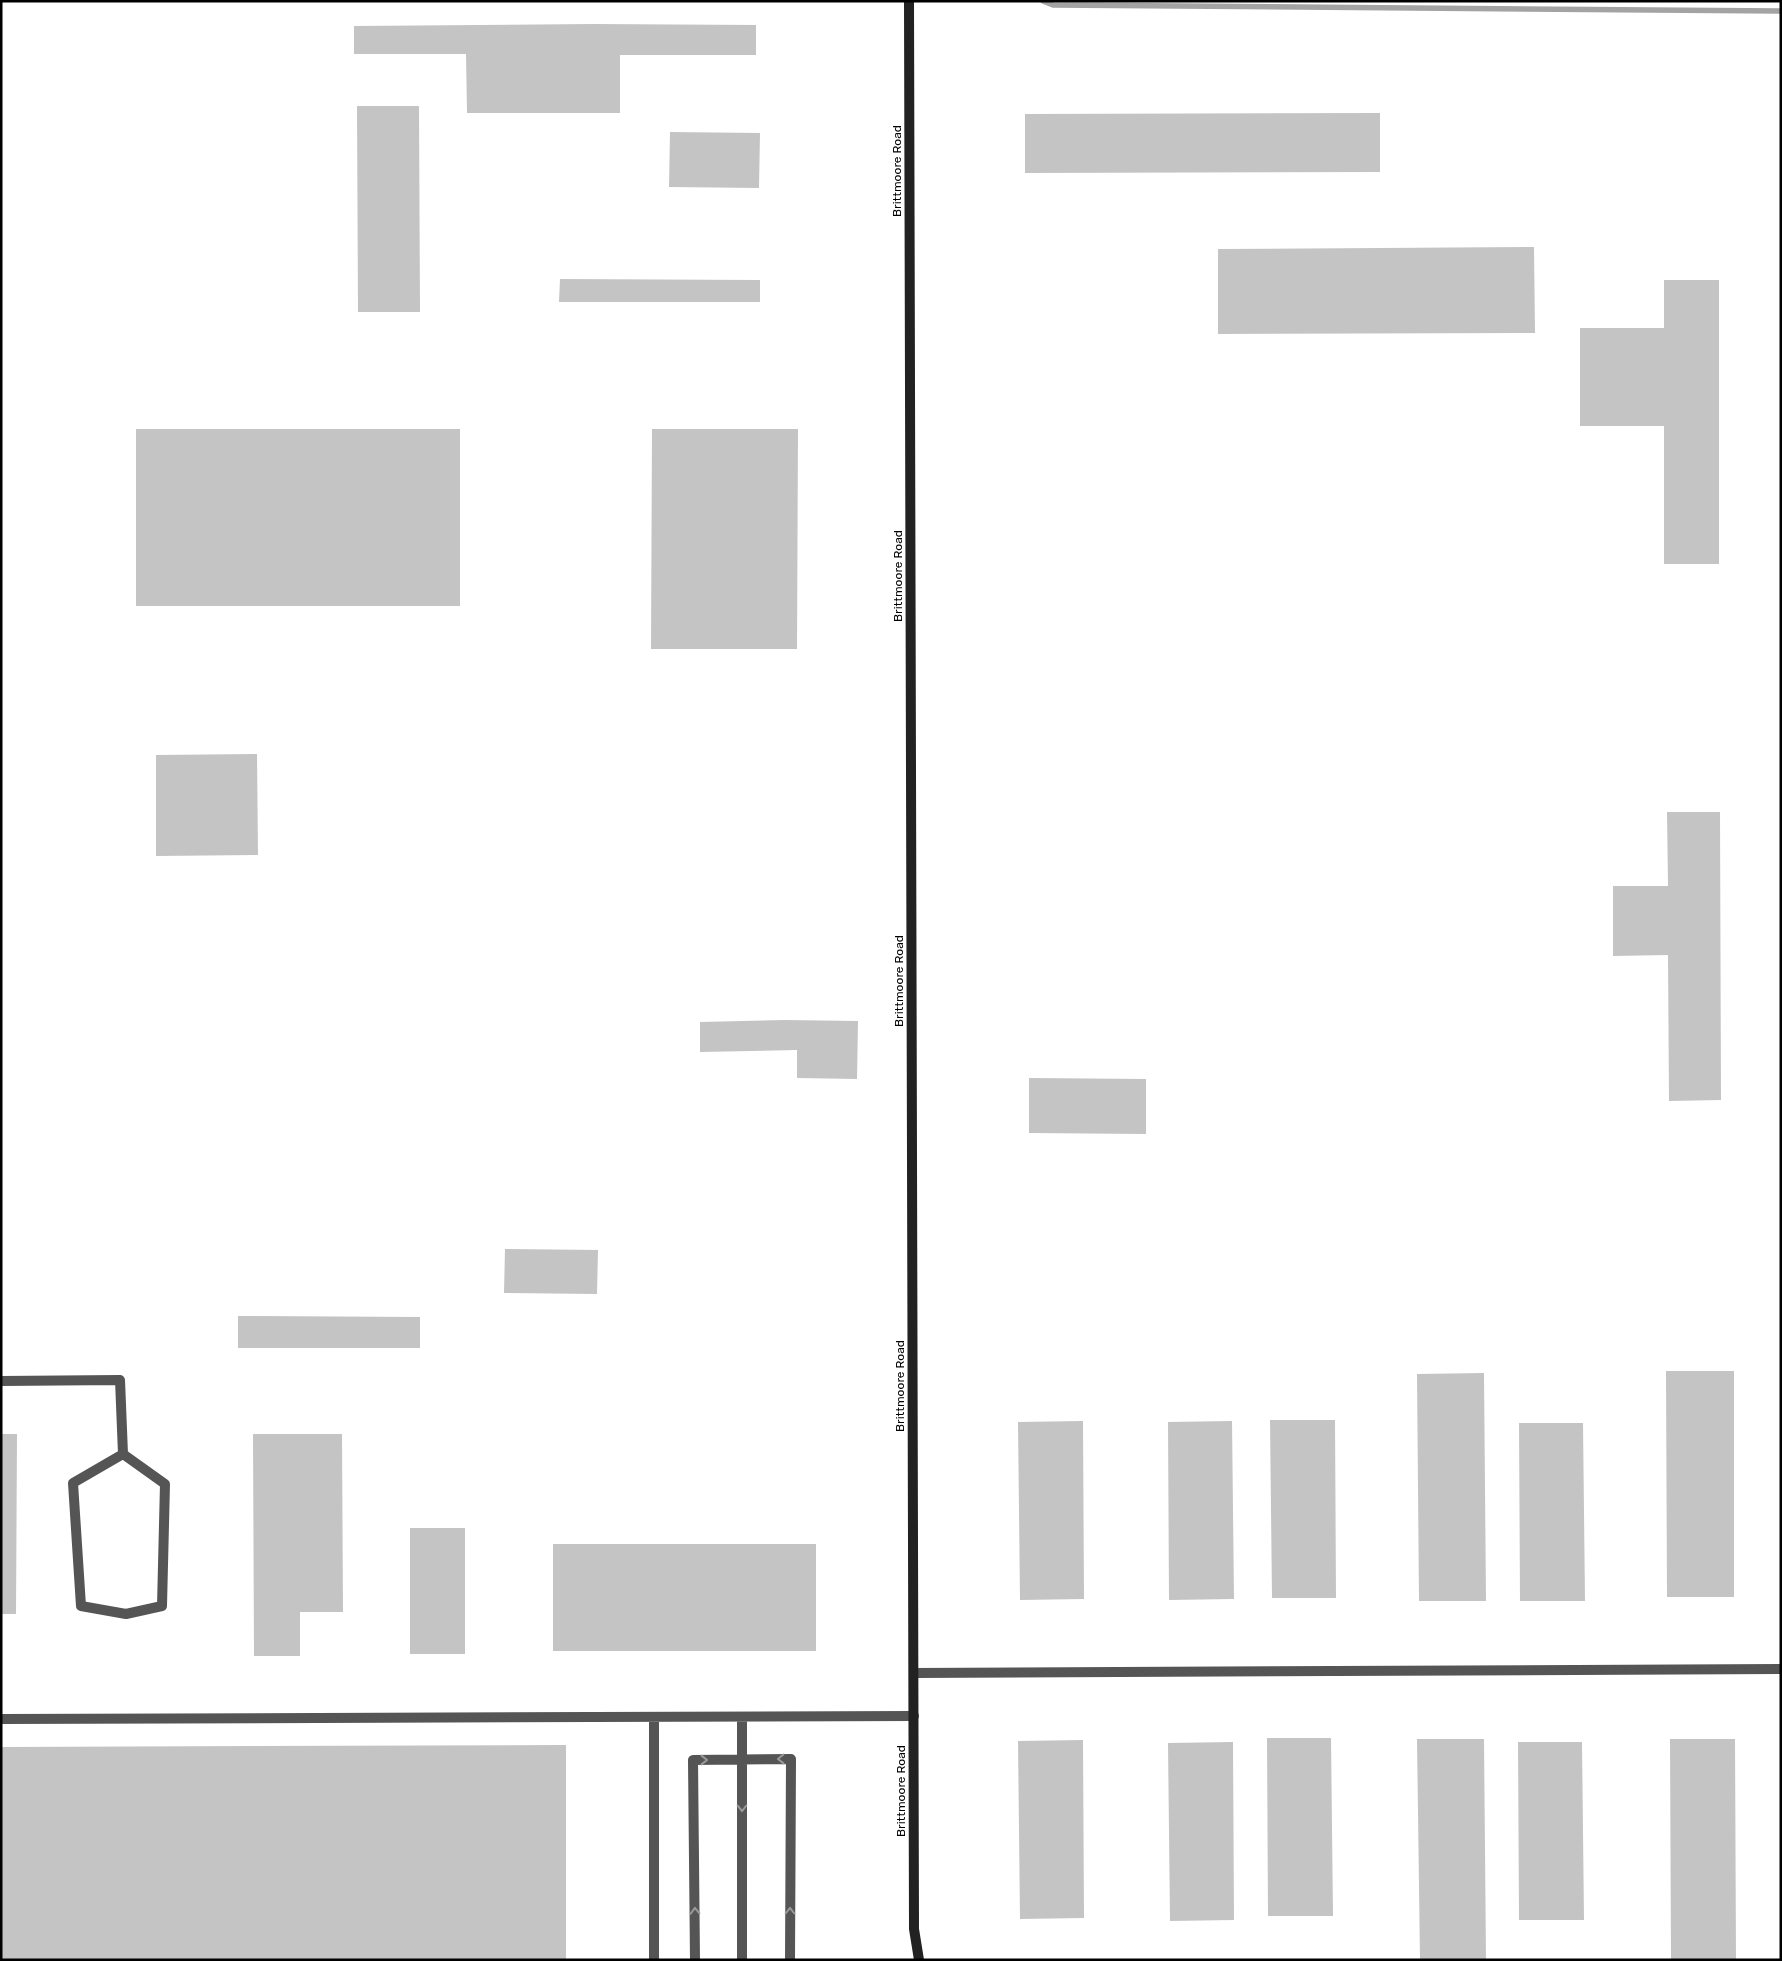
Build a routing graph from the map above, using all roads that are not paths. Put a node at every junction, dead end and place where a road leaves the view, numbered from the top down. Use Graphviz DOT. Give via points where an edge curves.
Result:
graph roads {
  1 [pos="909,1"];
  2 [pos="1,1381"];
  3 [pos="123,1454"];
  4 [pos="1781,1669"];
  5 [pos="914,1673"];
  6 [pos="914,1716"];
  7 [pos="654,1717"];
  8 [pos="742,1717"];
  9 [pos="1,1719"];
  10 [pos="742,1760"];
  11 [pos="654,1960"];
  12 [pos="695,1960"];
  13 [pos="742,1960"];
  14 [pos="790,1960"];
  15 [pos="918,1960"];
  1 -- 5 [label="main road, Brittmoore Road"];
  2 -- 3 [label="lane" via="120,1380"];
  3 -- 3 [label="lane" via="73,1483 81,1606 126,1614 162,1606 165,1484"];
  4 -- 5 [label="lane"];
  5 -- 6 [label="main road, Brittmoore Road"];
  6 -- 8 [label="lane"];
  6 -- 15 [label="main road, Brittmoore Road" via="914,1929"];
  7 -- 8 [label="lane"];
  7 -- 9 [label="lane"];
  7 -- 11 [label="lane"];
  8 -- 10 [label="lane"];
  12 -- 10 [label="lane, one-way" via="693,1760"];
  10 -- 13 [label="lane, one-way"];
  14 -- 10 [label="lane, one-way" via="792,1759"];
}
